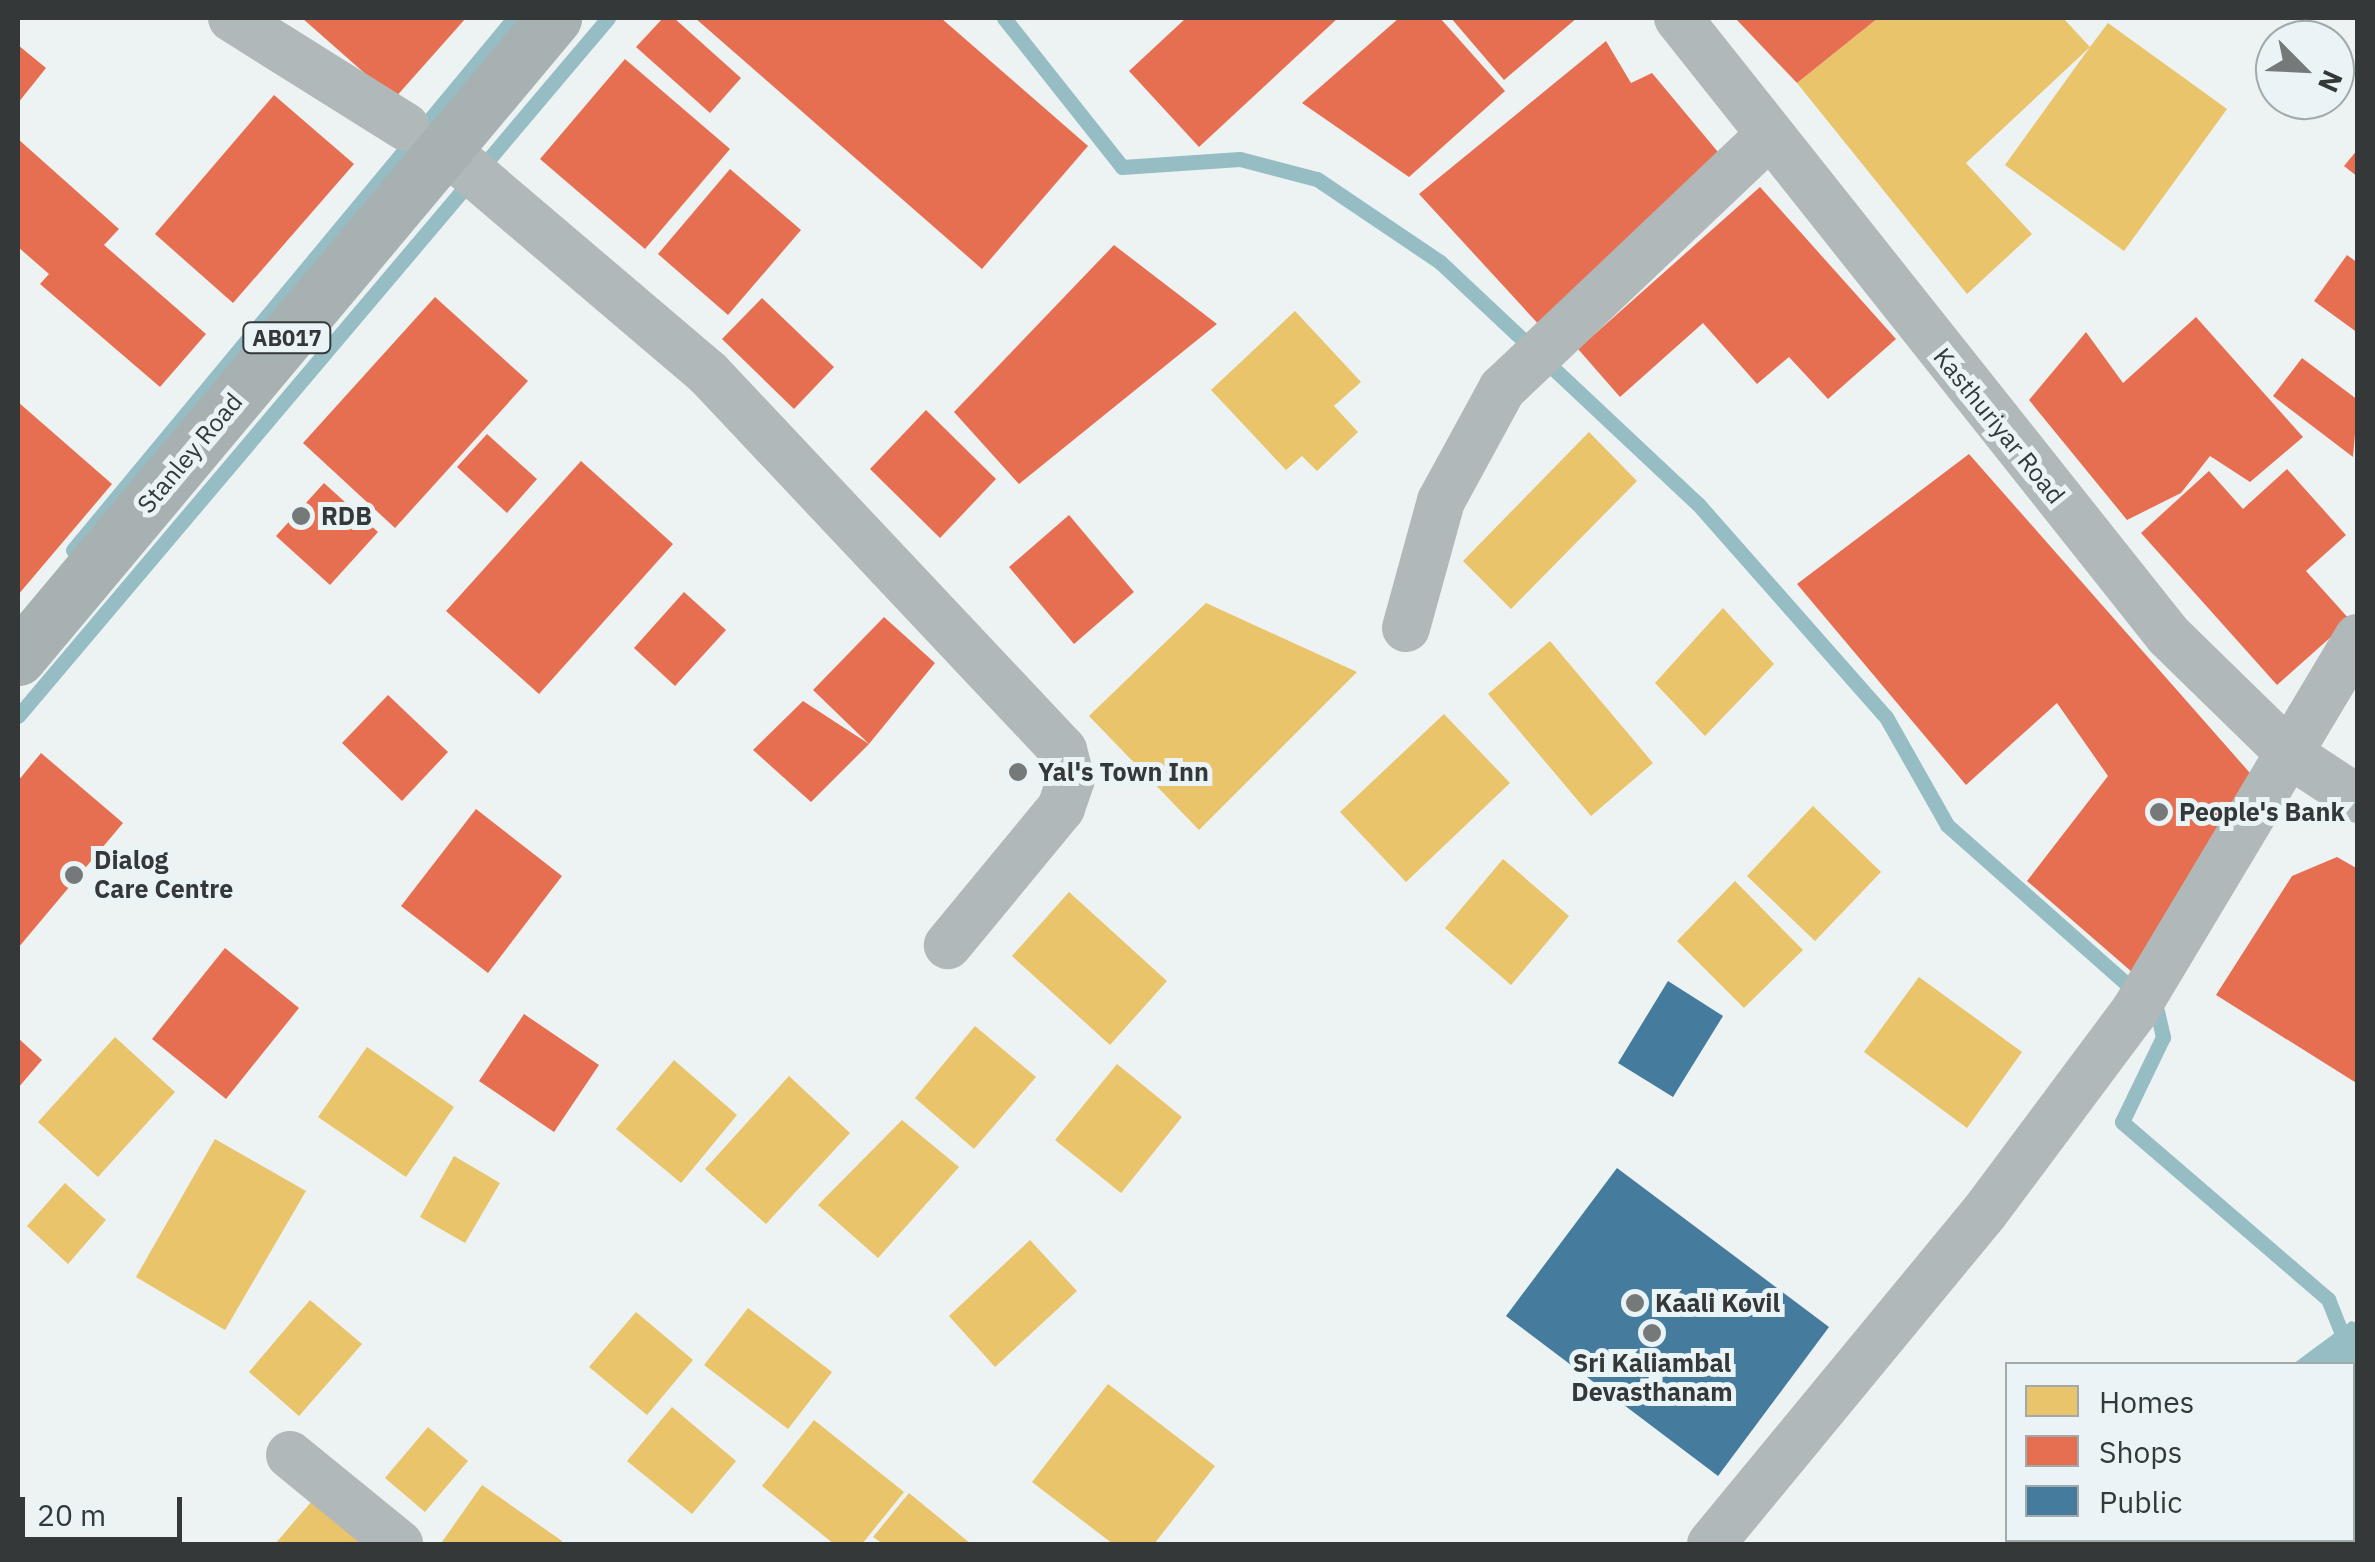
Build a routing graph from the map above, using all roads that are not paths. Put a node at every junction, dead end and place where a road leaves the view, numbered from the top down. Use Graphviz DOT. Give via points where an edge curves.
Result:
graph roads {
  1 [pos="232,18"];
  2 [pos="554,18"];
  3 [pos="1678,18"];
  4 [pos="1770,135"];
  5 [pos="427,139"];
  6 [pos="1406,628"];
  7 [pos="2358,638"];
  8 [pos="18,658"];
  9 [pos="2291,755"];
  10 [pos="2358,800"];
  11 [pos="948,945"];
  12 [pos="290,1454"];
  13 [pos="400,1544"];
  14 [pos="1711,1544"];
  1 -- 5 [label="street"];
  2 -- 5 [label="main road, Stanley Road / AB017"];
  3 -- 4 [label="street, Kasthuriyar Road"];
  4 -- 6 [label="street" via="1502,389 1442,501"];
  4 -- 9 [label="street, Kasthuriyar Road" via="2168,635"];
  5 -- 8 [label="main road, Stanley Road / AB017"];
  5 -- 11 [label="street" via="708,373 1063,750 1070,779 1061,808"];
  7 -- 9 [label="street"];
  9 -- 10 [label="street, Kasthuriyar Road"];
  9 -- 14 [label="street" via="2134,1012 1960,1244"];
  12 -- 13 [label="street"];
}
